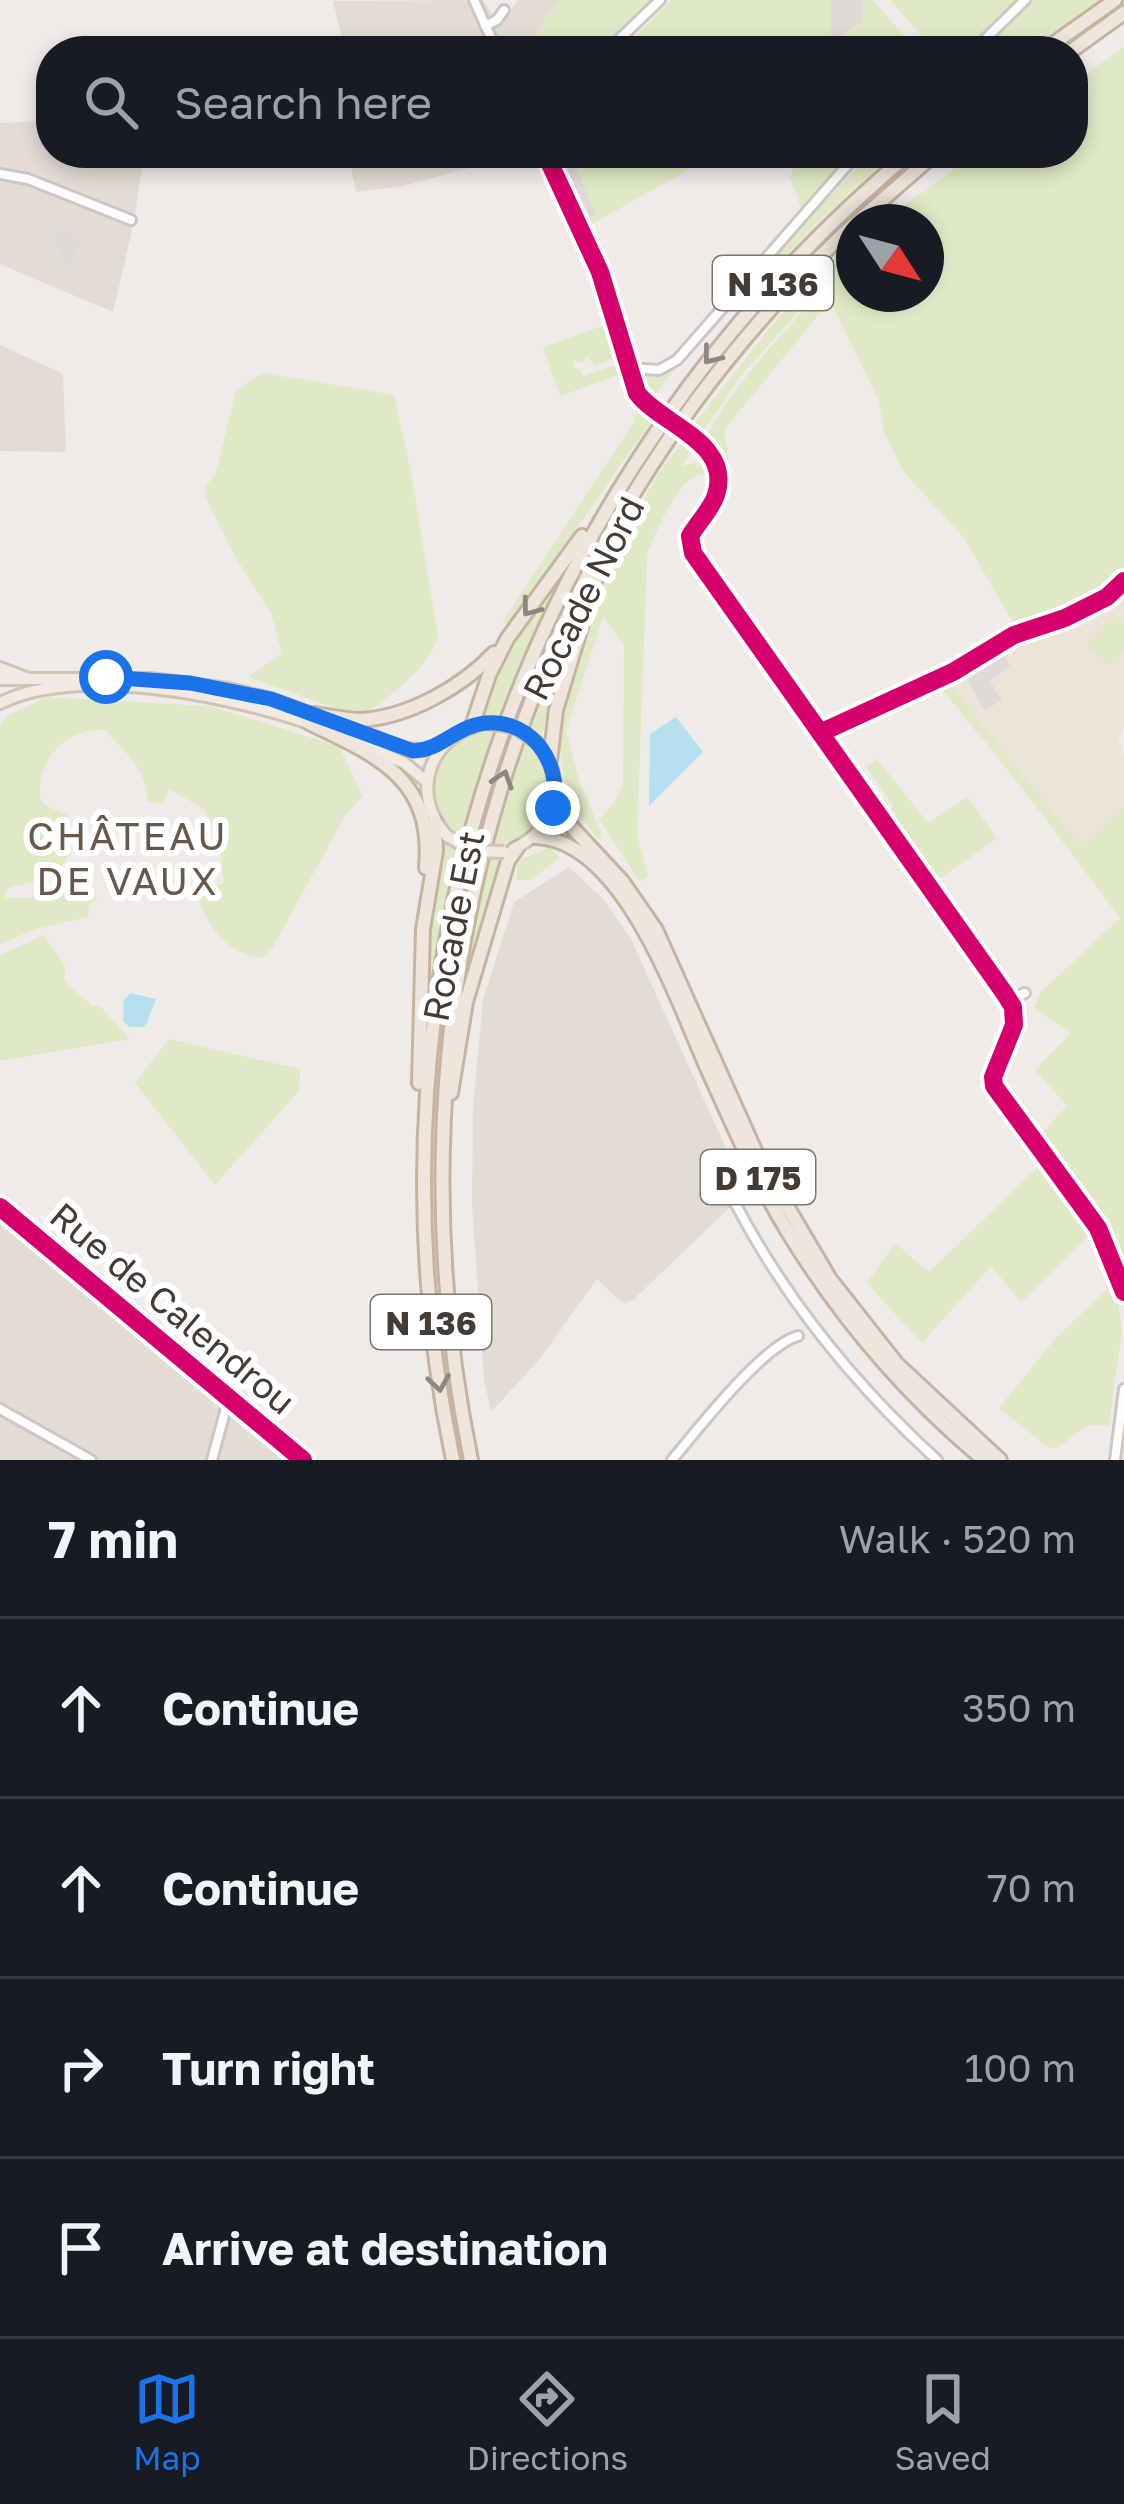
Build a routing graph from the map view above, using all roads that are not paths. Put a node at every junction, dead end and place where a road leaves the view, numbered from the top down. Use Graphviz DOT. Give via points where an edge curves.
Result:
graph roads {
  1 [pos="474,0"];
  2 [pos="660,0"];
  3 [pos="1024,0"];
  4 [pos="1114,0"];
  5 [pos="504,10"];
  6 [pos="1124,14"];
  7 [pos="485,26"];
  8 [pos="490,36"];
  9 [pos="623,36"];
  10 [pos="988,36"];
  11 [pos="1064,36"];
  12 [pos="1088,39"];
  13 [pos="552,168"];
  14 [pos="846,168"];
  15 [pos="894,168"];
  16 [pos="919,168"];
  17 [pos="0,174"];
  18 [pos="877,204"];
  19 [pos="130,220"];
  20 [pos="836,243"];
  21 [pos="630,368"];
  22 [pos="688,413"];
  23 [pos="655,431"];
  24 [pos="1124,581"];
  25 [pos="508,639"];
  26 [pos="0,668"];
  27 [pos="0,679"];
  28 [pos="29,680"];
  29 [pos="0,703"];
  30 [pos="312,718"];
  31 [pos="479,725"];
  32 [pos="820,733"];
  33 [pos="443,744"];
  34 [pos="550,760"];
  35 [pos="426,782"];
  36 [pos="555,800"];
  37 [pos="435,822"];
  38 [pos="535,836"];
  39 [pos="511,850"];
  40 [pos="423,929"];
  41 [pos="1025,993"];
  42 [pos="1009,1000"];
  43 [pos="423,1183"];
  44 [pos="440,1183"];
  45 [pos="735,1203"];
  46 [pos="0,1207"];
  47 [pos="1124,1292"];
  48 [pos="798,1336"];
  49 [pos="1124,1388"];
  50 [pos="229,1397"];
  51 [pos="0,1409"];
  52 [pos="291,1455"];
  53 [pos="91,1460"];
  54 [pos="212,1460"];
  55 [pos="303,1460"];
  56 [pos="453,1460"];
  57 [pos="471,1460"];
  58 [pos="672,1460"];
  59 [pos="937,1460"];
  60 [pos="984,1460"];
  61 [pos="1000,1460"];
  62 [pos="1115,1460"];
  1 -- 7 [label="street"];
  2 -- 9 [label="street"];
  3 -- 10 [label="street"];
  4 -- 11 [label="highway"];
  5 -- 7 [label="street"];
  6 -- 12 [label="highway"];
  7 -- 8 [label="street"];
  13 -- 21 [label="street" via="600,272"];
  14 -- 21 [label="street" via="677,360 659,370"];
  15 -- 23 [label="highway, N 136, one-way" via="782,273"];
  16 -- 18 [label="highway, Rocade Nord / N 136"];
  17 -- 19 [label="street"];
  20 -- 22 [label="highway, Rocade Nord / N 136"];
  21 -- 32 [label="street, bridge" via="648,405 711,456 718,485 690,546"];
  22 -- 34 [label="highway" via="591,587"];
  44 -- 22 [label="highway, Rocade Nord / N 136, one-way" via="453,999 506,768 588,574"];
  23 -- 25 [label="highway, one-way"];
  23 -- 43 [label="highway, Rocade Est / N 136" via="556,603 478,804 436,997"];
  24 -- 32 [label="street" via="1065,618 1014,635"];
  25 -- 30 [label="highway" via="444,694 366,720"];
  25 -- 31 [label="highway" via="489,675"];
  26 -- 28 [label="main road"];
  27 -- 28 [label="main road"];
  28 -- 30 [label="main road" via="190,683 271,699"];
  29 -- 30 [label="main road" via="71,688 149,689"];
  30 -- 33 [label="main road" via="406,749"];
  30 -- 35 [label="main road"];
  30 -- 40 [label="highway" via="381,760 413,793 427,836"];
  31 -- 33 [label="main road"];
  31 -- 34 [label="main road, bridge" via="514,727"];
  32 -- 42 [label="street"];
  33 -- 35 [label="main road"];
  34 -- 36 [label="main road"];
  35 -- 37 [label="main road"];
  36 -- 38 [label="main road"];
  36 -- 61 [label="highway, D 175" via="656,930 758,1156 830,1279 897,1364"];
  37 -- 39 [label="main road, bridge" via="473,851"];
  37 -- 40 [label="highway"];
  38 -- 39 [label="main road"];
  38 -- 60 [label="highway, D 175" via="568,844 626,903 798,1249 891,1372"];
  39 -- 44 [label="highway" via="463,1014"];
  40 -- 43 [label="highway"];
  41 -- 42 [label="street"];
  42 -- 47 [label="street" via="1014,1025 994,1086 1098,1228"];
  43 -- 56 [label="highway, Rocade Est / N 136, one-way" via="432,1332"];
  44 -- 57 [label="highway, N 136" via="450,1336"];
  45 -- 59 [label="street" via="824,1340"];
  46 -- 50 [label="street, Rue de Calendrou"];
  48 -- 58 [label="street" via="747,1376"];
  49 -- 62 [label="street"];
  50 -- 52 [label="street, Rue de Calendrou"];
  50 -- 54 [label="street"];
  51 -- 53 [label="street"];
  52 -- 55 [label="street, Rue de Calendrou"];
}
